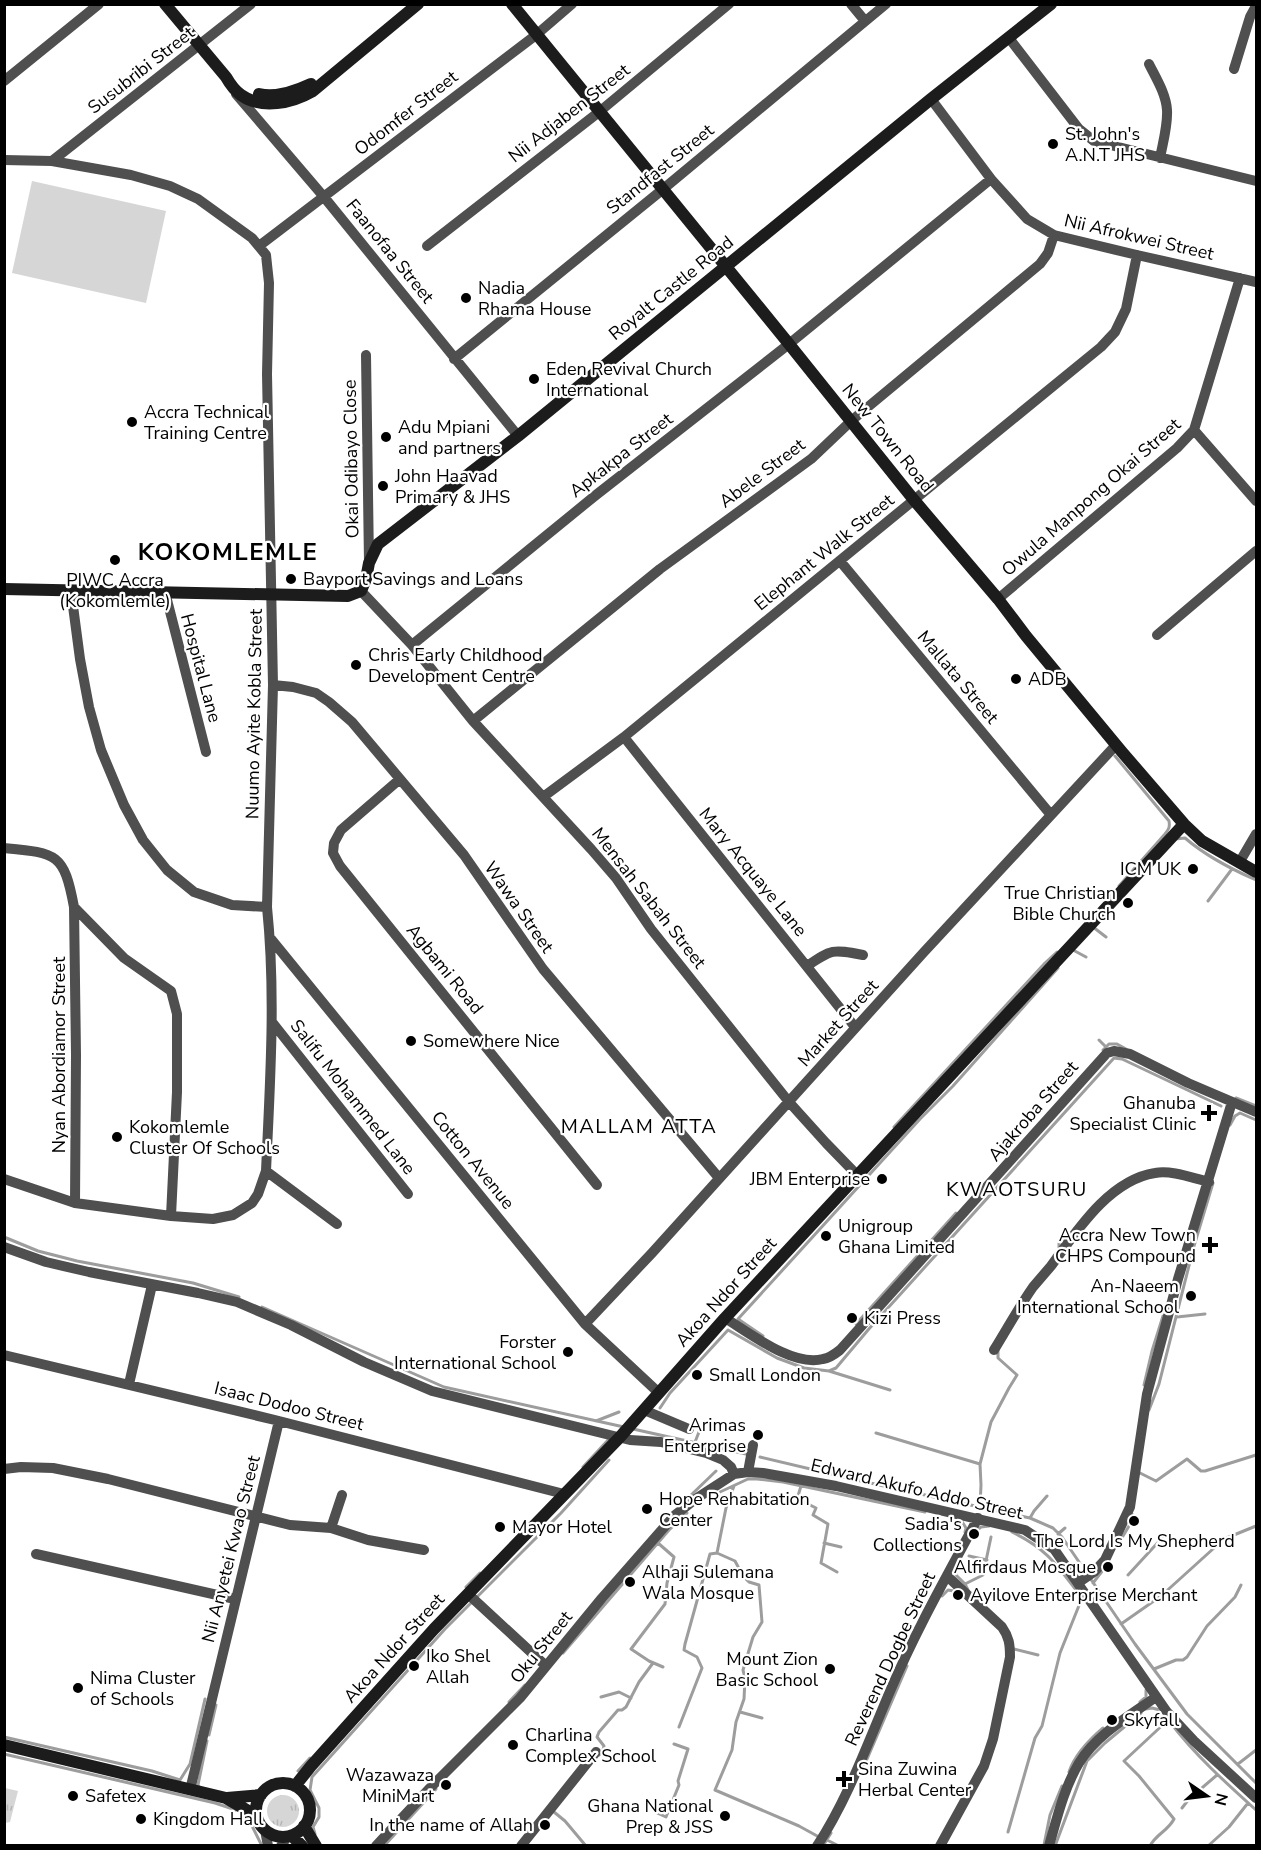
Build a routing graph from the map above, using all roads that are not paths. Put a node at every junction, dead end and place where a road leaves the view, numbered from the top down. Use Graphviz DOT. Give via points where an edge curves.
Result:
graph roads {
  1 [pos="99,4"];
  2 [pos="165,4"];
  3 [pos="251,4"];
  4 [pos="418,4"];
  5 [pos="512,4"];
  6 [pos="572,4"];
  7 [pos="729,4"];
  8 [pos="851,4"];
  9 [pos="886,4"];
  10 [pos="1051,4"];
  11 [pos="1257,6"];
  12 [pos="865,21"];
  13 [pos="536,35"];
  14 [pos="1009,38"];
  15 [pos="200,46"];
  16 [pos="1149,64"];
  17 [pos="1234,69"];
  18 [pos="333,73"];
  19 [pos="226,77"];
  20 [pos="4,81"];
  21 [pos="234,89"];
  22 [pos="932,99"];
  23 [pos="599,112"];
  24 [pos="1160,158"];
  25 [pos="4,160"];
  26 [pos="52,161"];
  27 [pos="991,179"];
  28 [pos="1257,181"];
  29 [pos="662,190"];
  30 [pos="324,197"];
  31 [pos="1054,235"];
  32 [pos="260,246"];
  33 [pos="427,246"];
  34 [pos="1137,255"];
  35 [pos="726,267"];
  36 [pos="1240,278"];
  37 [pos="1257,282"];
  38 [pos="789,344"];
  39 [pos="366,355"];
  40 [pos="454,358"];
  41 [pos="851,422"];
  42 [pos="1194,430"];
  43 [pos="518,436"];
  44 [pos="914,500"];
  45 [pos="1257,501"];
  46 [pos="1257,551"];
  47 [pos="840,561"];
  48 [pos="369,563"];
  49 [pos="4,589"];
  50 [pos="71,591"];
  51 [pos="361,591"];
  52 [pos="165,592"];
  53 [pos="272,593"];
  54 [pos="998,599"];
  55 [pos="1157,635"];
  56 [pos="412,645"];
  57 [pos="273,685"];
  58 [pos="473,722"];
  59 [pos="624,737"];
  60 [pos="1116,744"];
  61 [pos="206,752"];
  62 [pos="400,779"];
  63 [pos="543,797"];
  64 [pos="1051,815"];
  65 [pos="1184,824"];
  66 [pos="1257,834"];
  67 [pos="4,848"];
  68 [pos="1239,863"];
  69 [pos="1257,872"];
  70 [pos="74,907"];
  71 [pos="267,907"];
  72 [pos="271,939"];
  73 [pos="863,955"];
  74 [pos="807,966"];
  75 [pos="272,1022"];
  76 [pos="855,1027"];
  77 [pos="789,1102"];
  78 [pos="1232,1102"];
  79 [pos="1257,1112"];
  80 [pos="266,1171"];
  81 [pos="858,1176"];
  82 [pos="719,1178"];
  83 [pos="4,1179"];
  84 [pos="1209,1182"];
  85 [pos="597,1185"];
  86 [pos="408,1194"];
  87 [pos="75,1203"];
  88 [pos="171,1216"];
  89 [pos="338,1224"];
  90 [pos="4,1247"];
  91 [pos="153,1285"];
  92 [pos="725,1318"];
  93 [pos="585,1324"];
  94 [pos="994,1350"];
  95 [pos="4,1355"];
  96 [pos="129,1384"];
  97 [pos="659,1393"];
  98 [pos="642,1413"];
  99 [pos="279,1421"];
  100 [pos="689,1429"];
  101 [pos="620,1437"];
  102 [pos="753,1445"];
  103 [pos="4,1469"];
  104 [pos="747,1472"];
  105 [pos="734,1474"];
  106 [pos="564,1494"];
  107 [pos="342,1495"];
  108 [pos="257,1517"];
  109 [pos="978,1518"];
  110 [pos="331,1528"];
  111 [pos="424,1550"];
  112 [pos="36,1554"];
  113 [pos="947,1576"];
  114 [pos="1086,1578"];
  115 [pos="468,1594"];
  116 [pos="235,1599"];
  117 [pos="546,1666"];
  118 [pos="1156,1697"];
  119 [pos="4,1744"];
  120 [pos="596,1752"];
  121 [pos="295,1786"];
  122 [pos="190,1790"];
  123 [pos="261,1795"];
  124 [pos="226,1798"];
  125 [pos="1257,1798"];
  126 [pos="257,1816"];
  127 [pos="304,1826"];
  128 [pos="265,1830"];
  129 [pos="287,1839"];
  130 [pos="268,1845"];
  131 [pos="302,1845"];
  132 [pos="316,1845"];
  133 [pos="376,1845"];
  134 [pos="521,1845"];
  135 [pos="817,1845"];
  136 [pos="940,1845"];
  137 [pos="1049,1845"];
  1 -- 20 [label="street"];
  2 -- 15 [label="street"];
  3 -- 15 [label="street, Susubribi Street"];
  4 -- 18 [label="street"];
  5 -- 13 [label="street, New Town Road"];
  6 -- 13 [label="street, Odomfer Street"];
  7 -- 23 [label="street, Nii Adjaben Street"];
  8 -- 12 [label="street"];
  9 -- 12 [label="street, Standfast Street"];
  10 -- 14 [label="street, Royalt Castle Road"];
  11 -- 17 [label="street"];
  12 -- 29 [label="street, Standfast Street"];
  13 -- 23 [label="street, New Town Road"];
  13 -- 30 [label="street, Odomfer Street"];
  14 -- 22 [label="street, Royalt Castle Road"];
  14 -- 24 [label="street" via="1086,136"];
  15 -- 19 [label="street"];
  15 -- 26 [label="street, Susubribi Street"];
  16 -- 24 [label="street" via="1167,108"];
  18 -- 19 [label="street" via="298,90 271,96 245,89"];
  18 -- 21 [label="street" via="303,97 281,104 255,101"];
  19 -- 21 [label="street"];
  21 -- 30 [label="street, Faanofaa Street"];
  22 -- 27 [label="street, Nii Afrokwei Street"];
  22 -- 35 [label="street, Royalt Castle Road"];
  23 -- 29 [label="street, New Town Road"];
  23 -- 33 [label="street, Nii Adjaben Street"];
  24 -- 28 [label="street"];
  25 -- 26 [label="street"];
  26 -- 32 [label="street" via="170,186 198,200"];
  27 -- 31 [label="street, Nii Afrokwei Street" via="1027,219"];
  27 -- 38 [label="street, Apkakpa Street"];
  29 -- 35 [label="street, New Town Road"];
  29 -- 40 [label="street, Standfast Street"];
  30 -- 32 [label="street, Odomfer Street"];
  30 -- 40 [label="street, Faanofaa Street"];
  31 -- 34 [label="street, Nii Afrokwei Street"];
  31 -- 41 [label="street, Abele Street" via="1040,264"];
  32 -- 53 [label="street, Nuumo Ayite Kobla Street" via="266,255 269,283"];
  34 -- 36 [label="street, Nii Afrokwei Street"];
  34 -- 44 [label="street, Elephant Walk Street" via="1126,309 1115,332"];
  35 -- 38 [label="street, New Town Road"];
  35 -- 43 [label="street, Royalt Castle Road"];
  36 -- 37 [label="street, Nii Afrokwei Street"];
  36 -- 42 [label="street, Owula Manpong Okai Street"];
  38 -- 41 [label="street, New Town Road"];
  38 -- 56 [label="street, Apkakpa Street"];
  39 -- 48 [label="street, Okai Odibayo Close"];
  40 -- 43 [label="street, Faanofaa Street"];
  41 -- 44 [label="street, New Town Road"];
  41 -- 58 [label="street, Abele Street" via="811,459 660,569"];
  42 -- 45 [label="street"];
  42 -- 54 [label="street, Owula Manpong Okai Street"];
  43 -- 48 [label="street, Royalt Castle Road" via="378,544"];
  44 -- 47 [label="street, Elephant Walk Street"];
  44 -- 54 [label="street, New Town Road"];
  46 -- 55 [label="street"];
  47 -- 59 [label="street, Elephant Walk Street"];
  47 -- 64 [label="street, Mallata Street"];
  48 -- 51 [label="street, Royalt Castle Road"];
  49 -- 50 [label="street"];
  50 -- 52 [label="street"];
  50 -- 71 [label="street" via="89,707 101,750 143,840 168,870 194,892 232,905"];
  51 -- 53 [label="street" via="348,596"];
  51 -- 56 [label="street, Mensah Sabah Street"];
  52 -- 53 [label="street"];
  52 -- 61 [label="street, Hospital Lane"];
  53 -- 57 [label="street, Nuumo Ayite Kobla Street"];
  54 -- 60 [label="street, New Town Road"];
  56 -- 58 [label="street, Mensah Sabah Street"];
  57 -- 62 [label="street, Wawa Street" via="316,693 329,702 352,722"];
  57 -- 71 [label="street, Nuumo Ayite Kobla Street"];
  58 -- 63 [label="street, Mensah Sabah Street"];
  59 -- 63 [label="street, Elephant Walk Street"];
  59 -- 74 [label="street, Mary Acquaye Lane"];
  60 -- 64 [label="street, Market Street"];
  60 -- 65 [label="street, New Town Road"];
  62 -- 82 [label="street, Wawa Street" via="464,855 543,969"];
  62 -- 85 [label="street, Agbami Road" via="341,830 333,853"];
  63 -- 77 [label="street, Mensah Sabah Street" via="616,878 651,929"];
  64 -- 76 [label="street, Market Street"];
  65 -- 68 [label="street, New Town Road" via="1202,841"];
  65 -- 81 [label="street, Akoa Ndor Street"];
  66 -- 68 [label="street"];
  67 -- 70 [label="street, Nyan Abordiamor Street" via="52,856 65,871"];
  68 -- 69 [label="street, New Town Road"];
  70 -- 87 [label="street, Nyan Abordiamor Street"];
  70 -- 88 [label="street" via="124,958 171,991 177,1014 177,1092"];
  71 -- 72 [label="street, Nuumo Ayite Kobla Street"];
  72 -- 75 [label="street, Nuumo Ayite Kobla Street"];
  72 -- 93 [label="street, Cotton Avenue"];
  73 -- 74 [label="street" via="829,951"];
  74 -- 76 [label="street, Mary Acquaye Lane"];
  75 -- 80 [label="street, Nuumo Ayite Kobla Street"];
  75 -- 86 [label="street, Salifu Mohammed Lane"];
  76 -- 77 [label="street, Market Street"];
  77 -- 81 [label="street, Mensah Sabah Street"];
  77 -- 82 [label="street, Market Street"];
  78 -- 79 [label="street, Ajakroba Street"];
  78 -- 84 [label="street"];
  78 -- 92 [label="street, Ajakroba Street" via="1130,1054 1107,1053 832,1356 795,1358"];
  80 -- 88 [label="street, Nuumo Ayite Kobla Street" via="252,1203 233,1215 213,1219"];
  80 -- 89 [label="street"];
  81 -- 92 [label="street, Akoa Ndor Street"];
  82 -- 93 [label="street, Market Street"];
  83 -- 87 [label="street, Nuumo Ayite Kobla Street"];
  84 -- 94 [label="street" via="1173,1173 1152,1173 1114,1192 1074,1234"];
  84 -- 114 [label="street" via="1147,1394 1130,1507 1105,1560"];
  87 -- 88 [label="street, Nuumo Ayite Kobla Street"];
  90 -- 91 [label="street" via="46,1262"];
  91 -- 96 [label="street"];
  91 -- 101 [label="street" via="237,1302 432,1391"];
  92 -- 97 [label="street, Akoa Ndor Street"];
  93 -- 97 [label="street, Cotton Avenue"];
  95 -- 96 [label="street, Isaac Dodoo Street"];
  96 -- 99 [label="street, Isaac Dodoo Street"];
  97 -- 98 [label="street, Akoa Ndor Street"];
  98 -- 100 [label="street"];
  98 -- 101 [label="street, Akoa Ndor Street"];
  99 -- 106 [label="street, Isaac Dodoo Street"];
  99 -- 108 [label="street, Nii Anyetei Kwao Street"];
  101 -- 105 [label="street" via="706,1453 723,1460"];
  101 -- 106 [label="street, Akoa Ndor Street"];
  102 -- 104 [label="street"];
  103 -- 108 [label="street" via="53,1468"];
  104 -- 105 [label="street, Edward Akufo Addo Street"];
  104 -- 109 [label="street, Edward Akufo Addo Street" via="836,1486"];
  105 -- 117 [label="street, Oku Street" via="674,1516"];
  106 -- 115 [label="street, Akoa Ndor Street"];
  107 -- 110 [label="street"];
  108 -- 110 [label="street" via="290,1525"];
  108 -- 116 [label="street, Nii Anyetei Kwao Street"];
  109 -- 113 [label="street, Reverend Dogbe Street"];
  109 -- 114 [label="street, Edward Akufo Addo Street" via="1038,1537"];
  110 -- 111 [label="street" via="368,1540"];
  112 -- 116 [label="street"];
  113 -- 135 [label="street, Reverend Dogbe Street" via="895,1680 858,1768"];
  113 -- 136 [label="street" via="1002,1627 1008,1635 1010,1657 988,1755"];
  114 -- 118 [label="street, Edward Akufo Addo Street"];
  115 -- 117 [label="street"];
  115 -- 121 [label="street, Akoa Ndor Street"];
  116 -- 122 [label="street, Nii Anyetei Kwao Street"];
  117 -- 133 [label="street, Oku Street" via="520,1698"];
  118 -- 125 [label="street, Edward Akufo Addo Street" via="1194,1740"];
  118 -- 137 [label="street" via="1100,1739 1079,1763"];
  119 -- 122 [label="street"];
  120 -- 134 [label="street"];
  121 -- 123 [label="street" via="273,1785"];
  121 -- 127 [label="street" via="302,1790 309,1804"];
  122 -- 124 [label="street"];
  123 -- 124 [label="street"];
  123 -- 126 [label="street"];
  124 -- 126 [label="street"];
  126 -- 128 [label="street"];
  127 -- 129 [label="street"];
  127 -- 132 [label="street"];
  128 -- 129 [label="street"];
  128 -- 130 [label="street"];
  129 -- 131 [label="street"];
}
